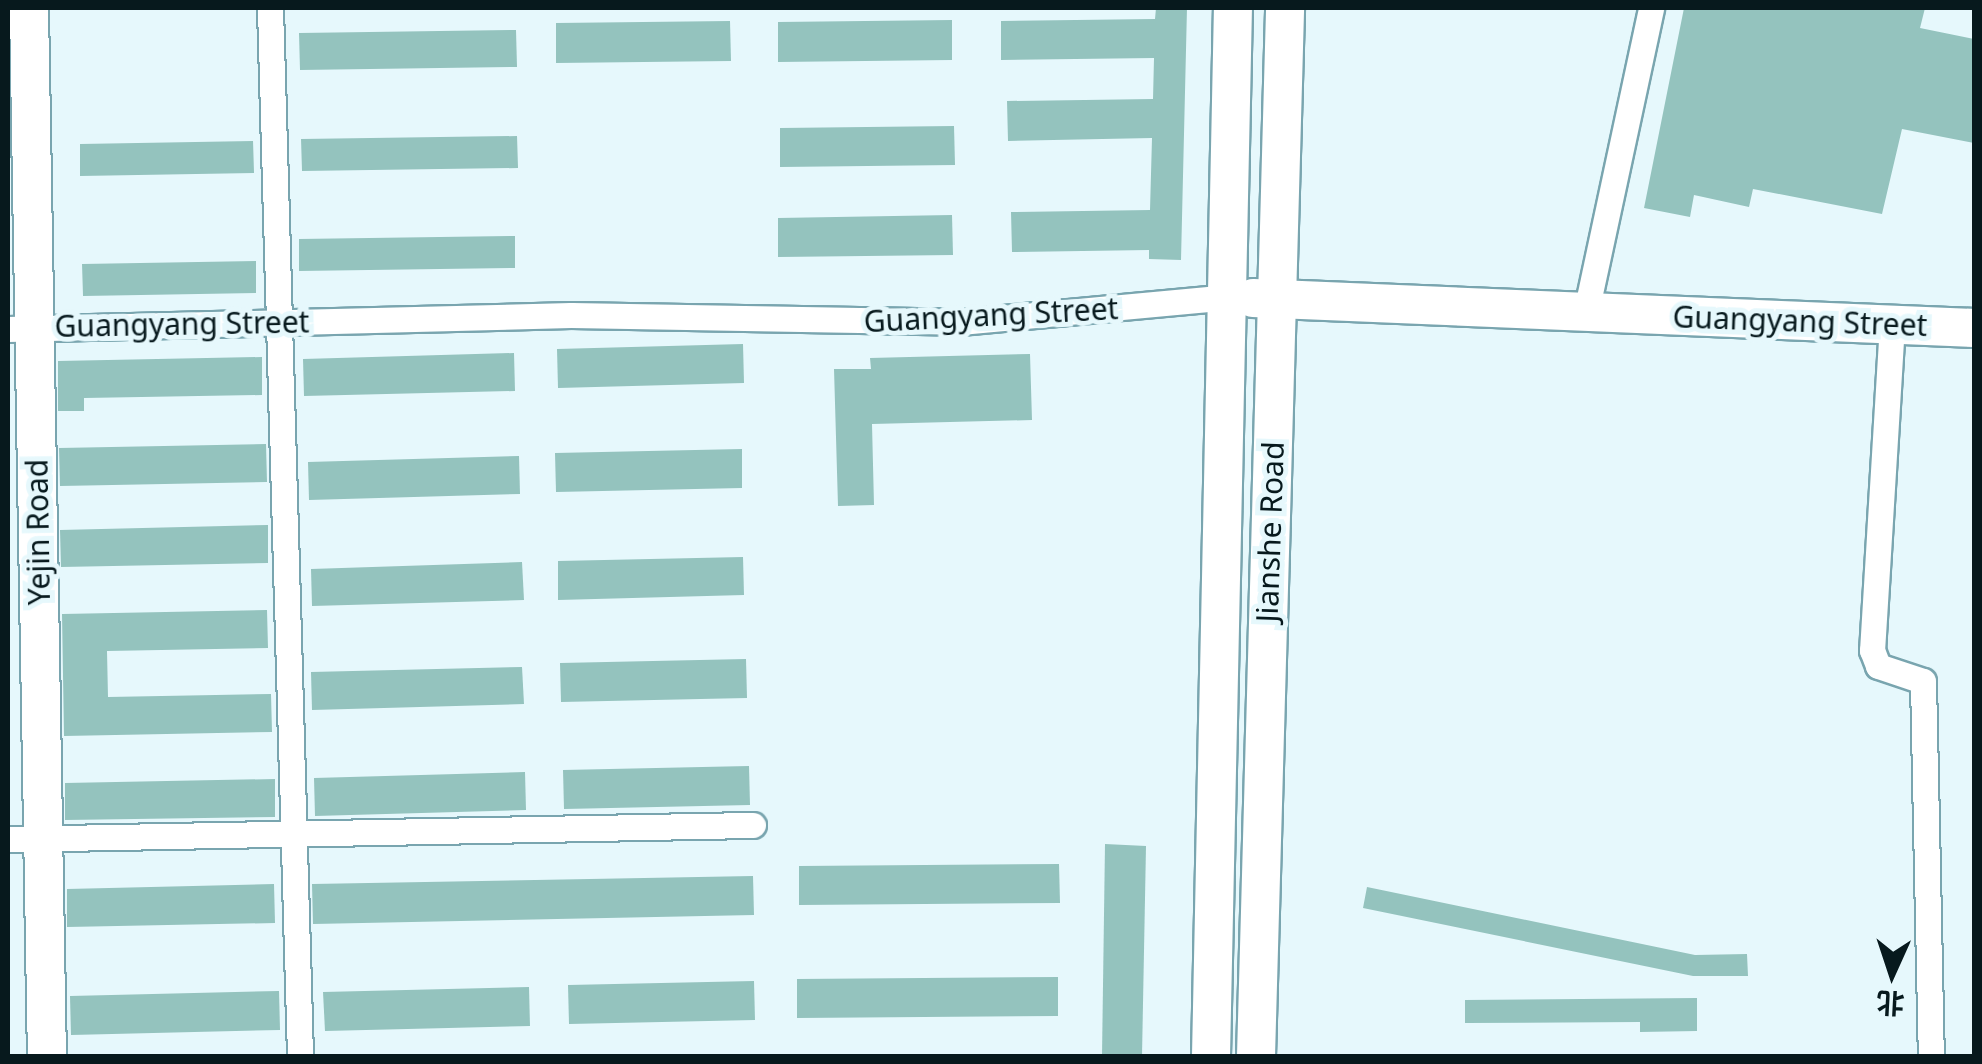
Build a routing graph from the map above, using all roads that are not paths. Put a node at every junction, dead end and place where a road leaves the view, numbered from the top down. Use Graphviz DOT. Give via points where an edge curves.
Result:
graph roads {
  1 [pos="29,8"];
  2 [pos="270,8"];
  3 [pos="1233,8"];
  4 [pos="1284,8"];
  5 [pos="1651,8"];
  6 [pos="19,95"];
  7 [pos="1227,297"];
  8 [pos="1276,300"];
  9 [pos="1586,312"];
  10 [pos="276,322"];
  11 [pos="1892,324"];
  12 [pos="21,328"];
  13 [pos="1974,328"];
  14 [pos="753,825"];
  15 [pos="293,834"];
  16 [pos="25,839"];
  17 [pos="47,1056"];
  18 [pos="300,1056"];
  19 [pos="1211,1056"];
  20 [pos="1256,1056"];
  21 [pos="1931,1056"];
  1 -- 6 [label="street, Yejin Road"];
  2 -- 10 [label="street"];
  3 -- 7 [label="street, Jianshe Road"];
  4 -- 8 [label="street, Jianshe Road"];
  5 -- 9 [label="street"];
  6 -- 12 [label="street, Yejin Road"];
  7 -- 8 [label="street, Guangyang Street"];
  7 -- 10 [label="street, Guangyang Street" via="944,322 571,315"];
  7 -- 19 [label="street, Jianshe Road"];
  8 -- 9 [label="street, Guangyang Street"];
  8 -- 20 [label="street, Jianshe Road"];
  9 -- 11 [label="street, Guangyang Street"];
  10 -- 12 [label="street, Guangyang Street"];
  10 -- 15 [label="street"];
  11 -- 13 [label="street, Guangyang Street"];
  11 -- 21 [label="street" via="1872,650 1878,666 1923,681"];
  12 -- 16 [label="street, Yejin Road"];
  14 -- 15 [label="street"];
  15 -- 16 [label="street"];
  15 -- 18 [label="street"];
  16 -- 17 [label="street, Yejin Road"];
}
